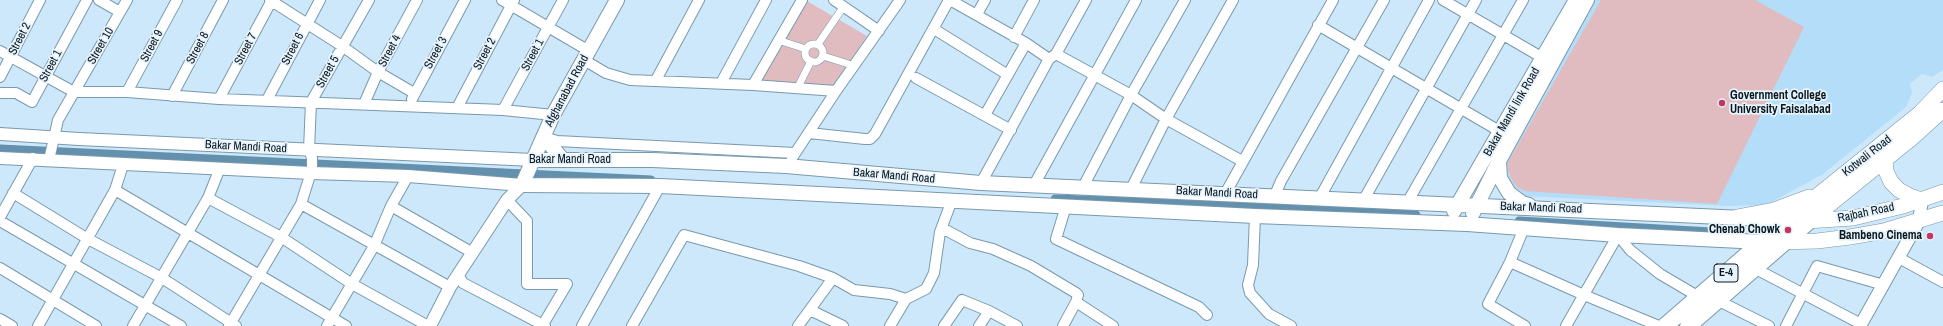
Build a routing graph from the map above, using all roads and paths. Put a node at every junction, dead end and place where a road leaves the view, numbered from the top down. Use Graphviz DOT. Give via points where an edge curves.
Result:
graph roads {
  1 [pos="40,0"];
  2 [pos="87,0"];
  3 [pos="99,0"];
  4 [pos="127,0"];
  5 [pos="177,0"];
  6 [pos="223,0"];
  7 [pos="271,0"];
  8 [pos="320,0"];
  9 [pos="369,0"];
  10 [pos="417,0"];
  11 [pos="465,0"];
  12 [pos="563,0"];
  13 [pos="617,0"];
  14 [pos="699,0"];
  15 [pos="766,0"];
  16 [pos="802,0"];
  17 [pos="834,0"];
  18 [pos="900,0"];
  19 [pos="950,0"];
  20 [pos="985,0"];
  21 [pos="1034,0"];
  22 [pos="1086,0"];
  23 [pos="1136,0"];
  24 [pos="1185,0"];
  25 [pos="1233,0"];
  26 [pos="1333,0"];
  27 [pos="1384,0"];
  28 [pos="1429,0"];
  29 [pos="1443,0"];
  30 [pos="1476,0"];
  31 [pos="1523,0"];
  32 [pos="1576,0"];
  33 [pos="1587,0"];
  34 [pos="509,2"];
  35 [pos="844,6"];
  36 [pos="120,12"];
  37 [pos="977,14"];
  38 [pos="1468,14"];
  39 [pos="306,23"];
  40 [pos="548,26"];
  41 [pos="1318,26"];
  42 [pos="934,29"];
  43 [pos="879,31"];
  44 [pos="1503,35"];
  45 [pos="1014,37"];
  46 [pos="778,40"];
  47 [pos="1026,43"];
  48 [pos="818,44"];
  49 [pos="342,46"];
  50 [pos="1357,48"];
  51 [pos="806,49"];
  52 [pos="0,51"];
  53 [pos="586,56"];
  54 [pos="823,56"];
  55 [pos="1053,57"];
  56 [pos="11,58"];
  57 [pos="1543,58"];
  58 [pos="811,61"];
  59 [pos="855,66"];
  60 [pos="1391,68"];
  61 [pos="378,72"];
  62 [pos="1008,75"];
  63 [pos="1094,76"];
  64 [pos="0,77"];
  65 [pos="46,77"];
  66 [pos="916,78"];
  67 [pos="656,80"];
  68 [pos="721,83"];
  69 [pos="753,84"];
  70 [pos="798,87"];
  71 [pos="1426,88"];
  72 [pos="1943,89"];
  73 [pos="836,91"];
  74 [pos="74,92"];
  75 [pos="127,92"];
  76 [pos="0,93"];
  77 [pos="414,93"];
  78 [pos="1131,95"];
  79 [pos="172,96"];
  80 [pos="219,98"];
  81 [pos="267,100"];
  82 [pos="311,102"];
  83 [pos="364,104"];
  84 [pos="410,106"];
  85 [pos="457,108"];
  86 [pos="1461,108"];
  87 [pos="503,110"];
  88 [pos="1943,110"];
  89 [pos="553,115"];
  90 [pos="985,115"];
  91 [pos="1166,119"];
  92 [pos="1011,130"];
  93 [pos="1501,132"];
  94 [pos="809,133"];
  95 [pos="0,134"];
  96 [pos="544,136"];
  97 [pos="54,138"];
  98 [pos="795,153"];
  99 [pos="310,154"];
  100 [pos="0,158"];
  101 [pos="33,158"];
  102 [pos="1885,159"];
  103 [pos="49,160"];
  104 [pos="563,160"];
  105 [pos="1242,161"];
  106 [pos="1499,162"];
  107 [pos="124,165"];
  108 [pos="786,166"];
  109 [pos="220,168"];
  110 [pos="311,171"];
  111 [pos="527,174"];
  112 [pos="408,176"];
  113 [pos="982,183"];
  114 [pos="1034,185"];
  115 [pos="660,186"];
  116 [pos="1083,187"];
  117 [pos="1828,187"];
  118 [pos="1114,188"];
  119 [pos="1131,189"];
  120 [pos="115,190"];
  121 [pos="1943,192"];
  122 [pos="14,193"];
  123 [pos="1225,194"];
  124 [pos="1274,196"];
  125 [pos="208,198"];
  126 [pos="1319,199"];
  127 [pos="507,200"];
  128 [pos="952,200"];
  129 [pos="1922,200"];
  130 [pos="1363,201"];
  131 [pos="1407,203"];
  132 [pos="301,204"];
  133 [pos="1457,204"];
  134 [pos="1477,205"];
  135 [pos="391,206"];
  136 [pos="1066,206"];
  137 [pos="1113,208"];
  138 [pos="1538,208"];
  139 [pos="1943,213"];
  140 [pos="1255,216"];
  141 [pos="0,217"];
  142 [pos="1737,217"];
  143 [pos="1787,220"];
  144 [pos="1923,220"];
  145 [pos="0,221"];
  146 [pos="1808,222"];
  147 [pos="1447,224"];
  148 [pos="1467,224"];
  149 [pos="942,228"];
  150 [pos="1524,228"];
  151 [pos="187,233"];
  152 [pos="1618,235"];
  153 [pos="281,237"];
  154 [pos="88,239"];
  155 [pos="1762,242"];
  156 [pos="1784,242"];
  157 [pos="374,246"];
  158 [pos="472,253"];
  159 [pos="1902,260"];
  160 [pos="1510,262"];
  161 [pos="74,263"];
  162 [pos="0,268"];
  163 [pos="1754,268"];
  164 [pos="259,274"];
  165 [pos="458,275"];
  166 [pos="162,278"];
  167 [pos="833,278"];
  168 [pos="1943,282"];
  169 [pos="352,284"];
  170 [pos="1884,285"];
  171 [pos="450,288"];
  172 [pos="1803,294"];
  173 [pos="1584,295"];
  174 [pos="1699,297"];
  175 [pos="906,299"];
  176 [pos="52,300"];
  177 [pos="1717,300"];
  178 [pos="1076,302"];
  179 [pos="146,306"];
  180 [pos="810,310"];
  181 [pos="989,311"];
  182 [pos="1207,315"];
  183 [pos="0,319"];
  184 [pos="330,322"];
  185 [pos="232,325"];
  186 [pos="1864,325"];
  187 [pos="12,326"];
  188 [pos="38,326"];
  189 [pos="96,326"];
  190 [pos="134,326"];
  191 [pos="181,326"];
  192 [pos="346,326"];
  193 [pos="429,326"];
  194 [pos="543,326"];
  195 [pos="582,326"];
  196 [pos="632,326"];
  197 [pos="798,326"];
  198 [pos="843,326"];
  199 [pos="890,326"];
  200 [pos="944,326"];
  201 [pos="979,326"];
  202 [pos="1015,326"];
  203 [pos="1063,326"];
  204 [pos="1113,326"];
  205 [pos="1291,326"];
  206 [pos="1525,326"];
  207 [pos="1566,326"];
  208 [pos="1659,326"];
  209 [pos="1665,326"];
  210 [pos="1688,326"];
  211 [pos="1769,326"];
  212 [pos="1786,326"];
  1 -- 56 [label="street, Street 2"];
  2 -- 65 [label="street, Street 1"];
  3 -- 36 [label="street"];
  4 -- 36 [label="street, Street 10"];
  5 -- 75 [label="street, Street 9"];
  6 -- 79 [label="street, Street 8"];
  7 -- 39 [label="street"];
  7 -- 80 [label="street, Street 7"];
  8 -- 39 [label="street, Street 6"];
  9 -- 49 [label="street, Street 5"];
  10 -- 61 [label="street, Street 4"];
  11 -- 77 [label="street, Street 3"];
  12 -- 40 [label="street, Street 1"];
  13 -- 53 [label="main road, Afghanabad Road"];
  14 -- 67 [label="street"];
  15 -- 68 [label="street"];
  16 -- 46 [label="street"];
  17 -- 35 [label="street"];
  18 -- 43 [label="street"];
  19 -- 37 [label="street"];
  19 -- 42 [label="street"];
  20 -- 37 [label="street"];
  21 -- 45 [label="street"];
  22 -- 55 [label="street"];
  23 -- 63 [label="street"];
  24 -- 78 [label="street"];
  25 -- 91 [label="street"];
  26 -- 41 [label="street"];
  27 -- 50 [label="street"];
  28 -- 60 [label="street"];
  29 -- 38 [label="street"];
  30 -- 38 [label="street"];
  31 -- 44 [label="street"];
  32 -- 57 [label="main road, Bakar Mandi link Road"];
  33 -- 106 [label="main road, Bakar Mandi link Road"];
  34 -- 40 [label="street"];
  34 -- 85 [label="street, Street 2"];
  35 -- 43 [label="street"];
  35 -- 48 [label="street"];
  36 -- 74 [label="street, Street 10"];
  37 -- 45 [label="street"];
  38 -- 44 [label="street"];
  38 -- 71 [label="street"];
  39 -- 49 [label="street"];
  39 -- 81 [label="street, Street 6"];
  40 -- 53 [label="street"];
  40 -- 87 [label="street, Street 1"];
  41 -- 50 [label="street"];
  41 -- 105 [label="street"];
  42 -- 62 [label="street"];
  42 -- 94 [label="street" via="876,134 864,139"];
  43 -- 59 [label="street"];
  44 -- 57 [label="street"];
  44 -- 86 [label="street"];
  45 -- 47 [label="street"];
  46 -- 51 [label="street"];
  46 -- 69 [label="street"];
  47 -- 55 [label="street"];
  47 -- 62 [label="street"];
  48 -- 51 [label="street" via="811,44"];
  48 -- 54 [label="street" via="823,49"];
  49 -- 61 [label="street"];
  49 -- 82 [label="street, Street 5"];
  50 -- 60 [label="street"];
  50 -- 124 [label="street"];
  51 -- 58 [label="street" via="806,56"];
  52 -- 56 [label="street"];
  53 -- 67 [label="street" via="606,73 619,78"];
  53 -- 89 [label="main road, Afghanabad Road"];
  54 -- 58 [label="street" via="818,61"];
  54 -- 59 [label="street"];
  55 -- 63 [label="street"];
  55 -- 92 [label="street"];
  56 -- 64 [label="street, Street 2"];
  56 -- 65 [label="street"];
  57 -- 93 [label="main road, Bakar Mandi link Road"];
  58 -- 70 [label="street"];
  59 -- 73 [label="street"];
  60 -- 71 [label="street"];
  60 -- 126 [label="street"];
  61 -- 77 [label="street"];
  61 -- 83 [label="street, Street 4"];
  62 -- 90 [label="street"];
  63 -- 78 [label="street"];
  63 -- 114 [label="street"];
  65 -- 74 [label="street"];
  65 -- 76 [label="street, Street 1" via="32,102 16,94"];
  66 -- 90 [label="street"];
  67 -- 68 [label="street"];
  68 -- 69 [label="street"];
  69 -- 70 [label="street"];
  70 -- 73 [label="street"];
  71 -- 86 [label="street"];
  71 -- 130 [label="street"];
  72 -- 117 [label="main road, Kotwali Road" via="1920,113"];
  73 -- 94 [label="street"];
  74 -- 75 [label="street"];
  74 -- 97 [label="street, Street 10" via="58,120"];
  75 -- 79 [label="street"];
  77 -- 84 [label="street, Street 3"];
  78 -- 91 [label="street"];
  78 -- 116 [label="street"];
  79 -- 80 [label="street"];
  80 -- 81 [label="street"];
  81 -- 82 [label="street"];
  82 -- 83 [label="street"];
  82 -- 99 [label="street, Street 5"];
  83 -- 84 [label="street"];
  84 -- 85 [label="street"];
  85 -- 87 [label="street"];
  86 -- 93 [label="street"];
  86 -- 131 [label="street"];
  87 -- 89 [label="street"];
  88 -- 102 [label="main road, Kotwali Road"];
  89 -- 96 [label="main road, Afghanabad Road"];
  90 -- 92 [label="street"];
  91 -- 105 [label="street"];
  91 -- 119 [label="street"];
  92 -- 113 [label="street"];
  93 -- 133 [label="main road, Bakar Mandi link Road"];
  94 -- 98 [label="street"];
  95 -- 97 [label="street, Bakar Mandi Road"];
  96 -- 98 [label="street" via="557,141"];
  96 -- 104 [label="main road"];
  96 -- 111 [label="main road, Afghanabad Road"];
  97 -- 99 [label="street, Bakar Mandi Road"];
  97 -- 103 [label="street, Street 10"];
  98 -- 108 [label="street"];
  99 -- 110 [label="street, Street 5"];
  99 -- 111 [label="street, Bakar Mandi Road"];
  100 -- 101 [label="street, Bakar Mandi Road"];
  101 -- 103 [label="street, Bakar Mandi Road"];
  101 -- 122 [label="street"];
  102 -- 129 [label="main road" via="1886,171 1891,182 1899,190"];
  102 -- 146 [label="main road, Kotwali Road"];
  103 -- 107 [label="street, Bakar Mandi Road"];
  104 -- 108 [label="main road, Bakar Mandi Road" via="652,160"];
  104 -- 111 [label="main road, Bakar Mandi Road"];
  105 -- 123 [label="street"];
  106 -- 134 [label="main road, Bakar Mandi link Road"];
  106 -- 138 [label="main road" via="1500,178 1509,193 1522,204"];
  107 -- 109 [label="street, Bakar Mandi Road"];
  107 -- 120 [label="street"];
  108 -- 113 [label="main road, Bakar Mandi Road"];
  109 -- 110 [label="street, Bakar Mandi Road"];
  109 -- 125 [label="street"];
  110 -- 112 [label="street, Bakar Mandi Road"];
  110 -- 132 [label="street, Street 5"];
  111 -- 112 [label="street, Bakar Mandi Road"];
  111 -- 115 [label="main road, Bakar Mandi Road"];
  111 -- 127 [label="street"];
  112 -- 135 [label="street"];
  113 -- 114 [label="main road, Bakar Mandi Road"];
  114 -- 116 [label="main road, Bakar Mandi Road"];
  115 -- 128 [label="main road, Bakar Mandi Road"];
  115 -- 195 [label="street"];
  116 -- 118 [label="main road, Bakar Mandi Road"];
  117 -- 142 [label="main road" via="1780,208"];
  117 -- 143 [label="main road, Kotwali Road"];
  118 -- 119 [label="main road, Bakar Mandi Road"];
  118 -- 137 [label="main road"];
  119 -- 123 [label="main road, Bakar Mandi Road"];
  120 -- 151 [label="street"];
  120 -- 154 [label="street"];
  121 -- 129 [label="main road, Rajbah Road"];
  122 -- 141 [label="street"];
  122 -- 154 [label="street"];
  123 -- 124 [label="main road, Bakar Mandi Road"];
  124 -- 126 [label="main road, Bakar Mandi Road"];
  125 -- 151 [label="street"];
  125 -- 153 [label="street"];
  126 -- 130 [label="main road, Bakar Mandi Road"];
  127 -- 158 [label="street"];
  127 -- 194 [label="street" via="527,221 527,284 566,284"];
  128 -- 136 [label="main road, Bakar Mandi Road"];
  128 -- 149 [label="street"];
  129 -- 144 [label="street"];
  129 -- 146 [label="main road, Rajbah Road" via="1853,218"];
  130 -- 131 [label="main road, Bakar Mandi Road"];
  131 -- 133 [label="main road, Bakar Mandi Road"];
  132 -- 153 [label="street, Street 5"];
  132 -- 157 [label="street"];
  133 -- 134 [label="main road, Bakar Mandi Road"];
  133 -- 147 [label="main road, Bakar Mandi link Road"];
  134 -- 138 [label="main road, Bakar Mandi Road"];
  134 -- 148 [label="main road, Bakar Mandi link Road"];
  135 -- 157 [label="street"];
  135 -- 158 [label="street"];
  136 -- 137 [label="main road, Bakar Mandi Road"];
  136 -- 182 [label="street" via="1056,239 1198,307"];
  137 -- 140 [label="main road, Bakar Mandi Road"];
  138 -- 142 [label="main road, Bakar Mandi Road"];
  139 -- 144 [label="main road, Rajbah Road"];
  140 -- 147 [label="main road, Bakar Mandi Road"];
  140 -- 205 [label="street" via="1248,285 1250,293 1269,314"];
  142 -- 143 [label="main road, Bakar Mandi Road"];
  143 -- 146 [label="main road, Rajbah Road"];
  143 -- 155 [label="highway, E-4"];
  144 -- 156 [label="main road, Rajbah Road" via="1850,237"];
  144 -- 159 [label="street"];
  145 -- 161 [label="street"];
  146 -- 156 [label="highway, E-4"];
  147 -- 148 [label="main road, Bakar Mandi Road"];
  148 -- 150 [label="main road, Bakar Mandi Road"];
  149 -- 175 [label="street" via="934,273 926,289"];
  149 -- 178 [label="street" via="970,243 993,249 1030,266 1076,293"];
  150 -- 152 [label="main road, Bakar Mandi Road"];
  150 -- 160 [label="street"];
  151 -- 164 [label="street"];
  151 -- 166 [label="street"];
  152 -- 155 [label="main road, Bakar Mandi Road"];
  152 -- 173 [label="street"];
  152 -- 174 [label="street" via="1630,250 1660,274"];
  153 -- 164 [label="street, Street 5"];
  153 -- 169 [label="street"];
  154 -- 161 [label="street"];
  154 -- 166 [label="street"];
  155 -- 156 [label="main road, Rajbah Road"];
  155 -- 174 [label="highway, E-4"];
  156 -- 163 [label="highway, E-4"];
  157 -- 169 [label="street"];
  157 -- 171 [label="street"];
  158 -- 165 [label="street"];
  159 -- 168 [label="street"];
  159 -- 170 [label="street"];
  159 -- 186 [label="street"];
  160 -- 173 [label="street"];
  160 -- 206 [label="street" via="1488,304"];
  161 -- 176 [label="street"];
  161 -- 179 [label="street"];
  162 -- 176 [label="street"];
  163 -- 172 [label="street"];
  163 -- 177 [label="highway, E-4"];
  164 -- 184 [label="street"];
  164 -- 185 [label="street, Street 5"];
  165 -- 171 [label="street"];
  165 -- 194 [label="street" via="464,283"];
  166 -- 179 [label="street"];
  166 -- 185 [label="street"];
  167 -- 175 [label="street" via="854,290 890,294"];
  167 -- 180 [label="street"];
  167 -- 196 [label="street" via="799,266 684,235"];
  169 -- 184 [label="street"];
  169 -- 193 [label="street"];
  170 -- 172 [label="street" via="1817,266"];
  170 -- 186 [label="street"];
  171 -- 193 [label="street"];
  172 -- 186 [label="street"];
  172 -- 212 [label="street"];
  173 -- 207 [label="street"];
  173 -- 208 [label="street"];
  174 -- 209 [label="highway, E-4"];
  175 -- 199 [label="street"];
  176 -- 188 [label="street"];
  176 -- 189 [label="street"];
  177 -- 210 [label="highway, E-4"];
  177 -- 211 [label="street"];
  178 -- 203 [label="street"];
  178 -- 204 [label="street"];
  179 -- 190 [label="street"];
  179 -- 191 [label="street"];
  180 -- 197 [label="street"];
  180 -- 198 [label="street"];
  181 -- 200 [label="street" via="962,300"];
  181 -- 201 [label="street"];
  181 -- 202 [label="street"];
  183 -- 187 [label="street"];
  184 -- 192 [label="street"];
}
